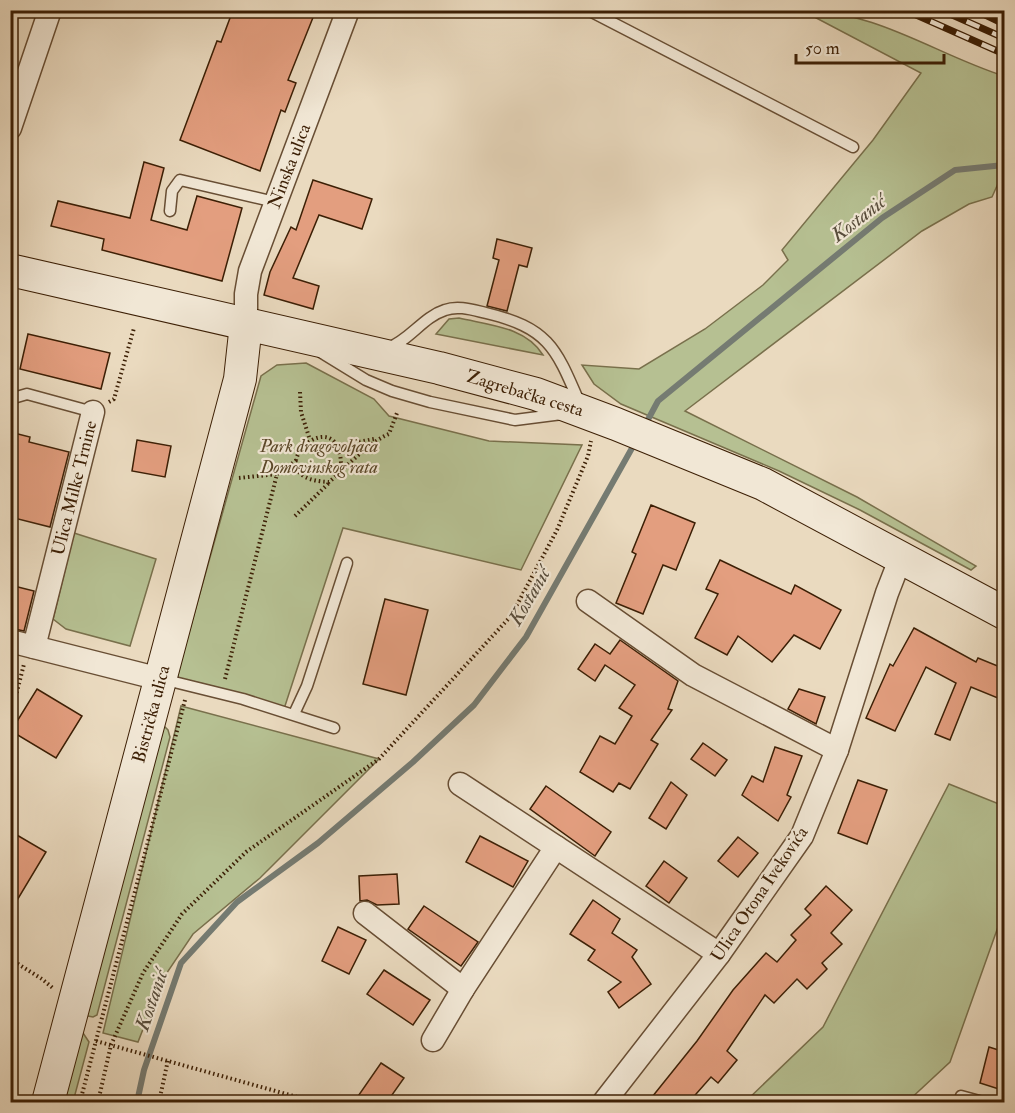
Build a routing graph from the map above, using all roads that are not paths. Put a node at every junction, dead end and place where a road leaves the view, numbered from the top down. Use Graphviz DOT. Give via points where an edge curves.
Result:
graph roads {
  1 [pos="50,10"];
  2 [pos="348,10"];
  3 [pos="588,10"];
  4 [pos="10,128"];
  5 [pos="853,147"];
  6 [pos="275,202"];
  7 [pos="170,211"];
  8 [pos="10,270"];
  9 [pos="246,324"];
  10 [pos="297,335"];
  11 [pos="373,354"];
  12 [pos="10,399"];
  13 [pos="93,412"];
  14 [pos="597,424"];
  15 [pos="901,557"];
  16 [pos="347,563"];
  17 [pos="588,600"];
  18 [pos="1005,613"];
  19 [pos="24,644"];
  20 [pos="160,679"];
  21 [pos="294,714"];
  22 [pos="334,728"];
  23 [pos="837,750"];
  24 [pos="460,784"];
  25 [pos="556,847"];
  26 [pos="365,913"];
  27 [pos="719,954"];
  28 [pos="463,989"];
  29 [pos="433,1040"];
  30 [pos="962,1096"];
  31 [pos="48,1102"];
  32 [pos="604,1102"];
  33 [pos="983,1102"];
  1 -- 4 [label="street"];
  2 -- 6 [label="street, Ninska ulica"];
  3 -- 5 [label="lane"];
  6 -- 7 [label="lane" via="180,180 172,191"];
  6 -- 9 [label="street, Ninska ulica" via="247,284"];
  8 -- 9 [label="main road, Zagrebačka cesta"];
  9 -- 10 [label="main road, Zagrebačka cesta"];
  9 -- 20 [label="main road, Bistrička ulica" via="240,379"];
  10 -- 11 [label="main road, Zagrebačka cesta"];
  10 -- 14 [label="lane" via="366,380 392,391 515,420"];
  11 -- 14 [label="main road, Zagrebačka cesta" via="488,380"];
  11 -- 14 [label="lane" via="405,339 447,309 464,308 511,319 529,327 555,350"];
  12 -- 13 [label="lane, Ulica Milke Trnine" via="27,394"];
  13 -- 19 [label="street, Ulica Milke Trnine"];
  14 -- 15 [label="main road, Zagrebačka cesta" via="663,443 763,484"];
  15 -- 18 [label="main road, Zagrebačka cesta"];
  15 -- 23 [label="street, Ulica Otona Ivekovića"];
  16 -- 21 [label="lane"];
  17 -- 23 [label="street" via="693,675"];
  19 -- 20 [label="street"];
  20 -- 21 [label="lane"];
  20 -- 31 [label="main road, Bistrička ulica"];
  21 -- 22 [label="lane"];
  23 -- 27 [label="street, Ulica Otona Ivekovića" via="802,836"];
  24 -- 25 [label="street"];
  25 -- 27 [label="street"];
  25 -- 28 [label="street"];
  26 -- 28 [label="street"];
  27 -- 32 [label="street, Ulica Otona Ivekovića"];
  28 -- 29 [label="street"];
  30 -- 33 [label="lane"];
}
